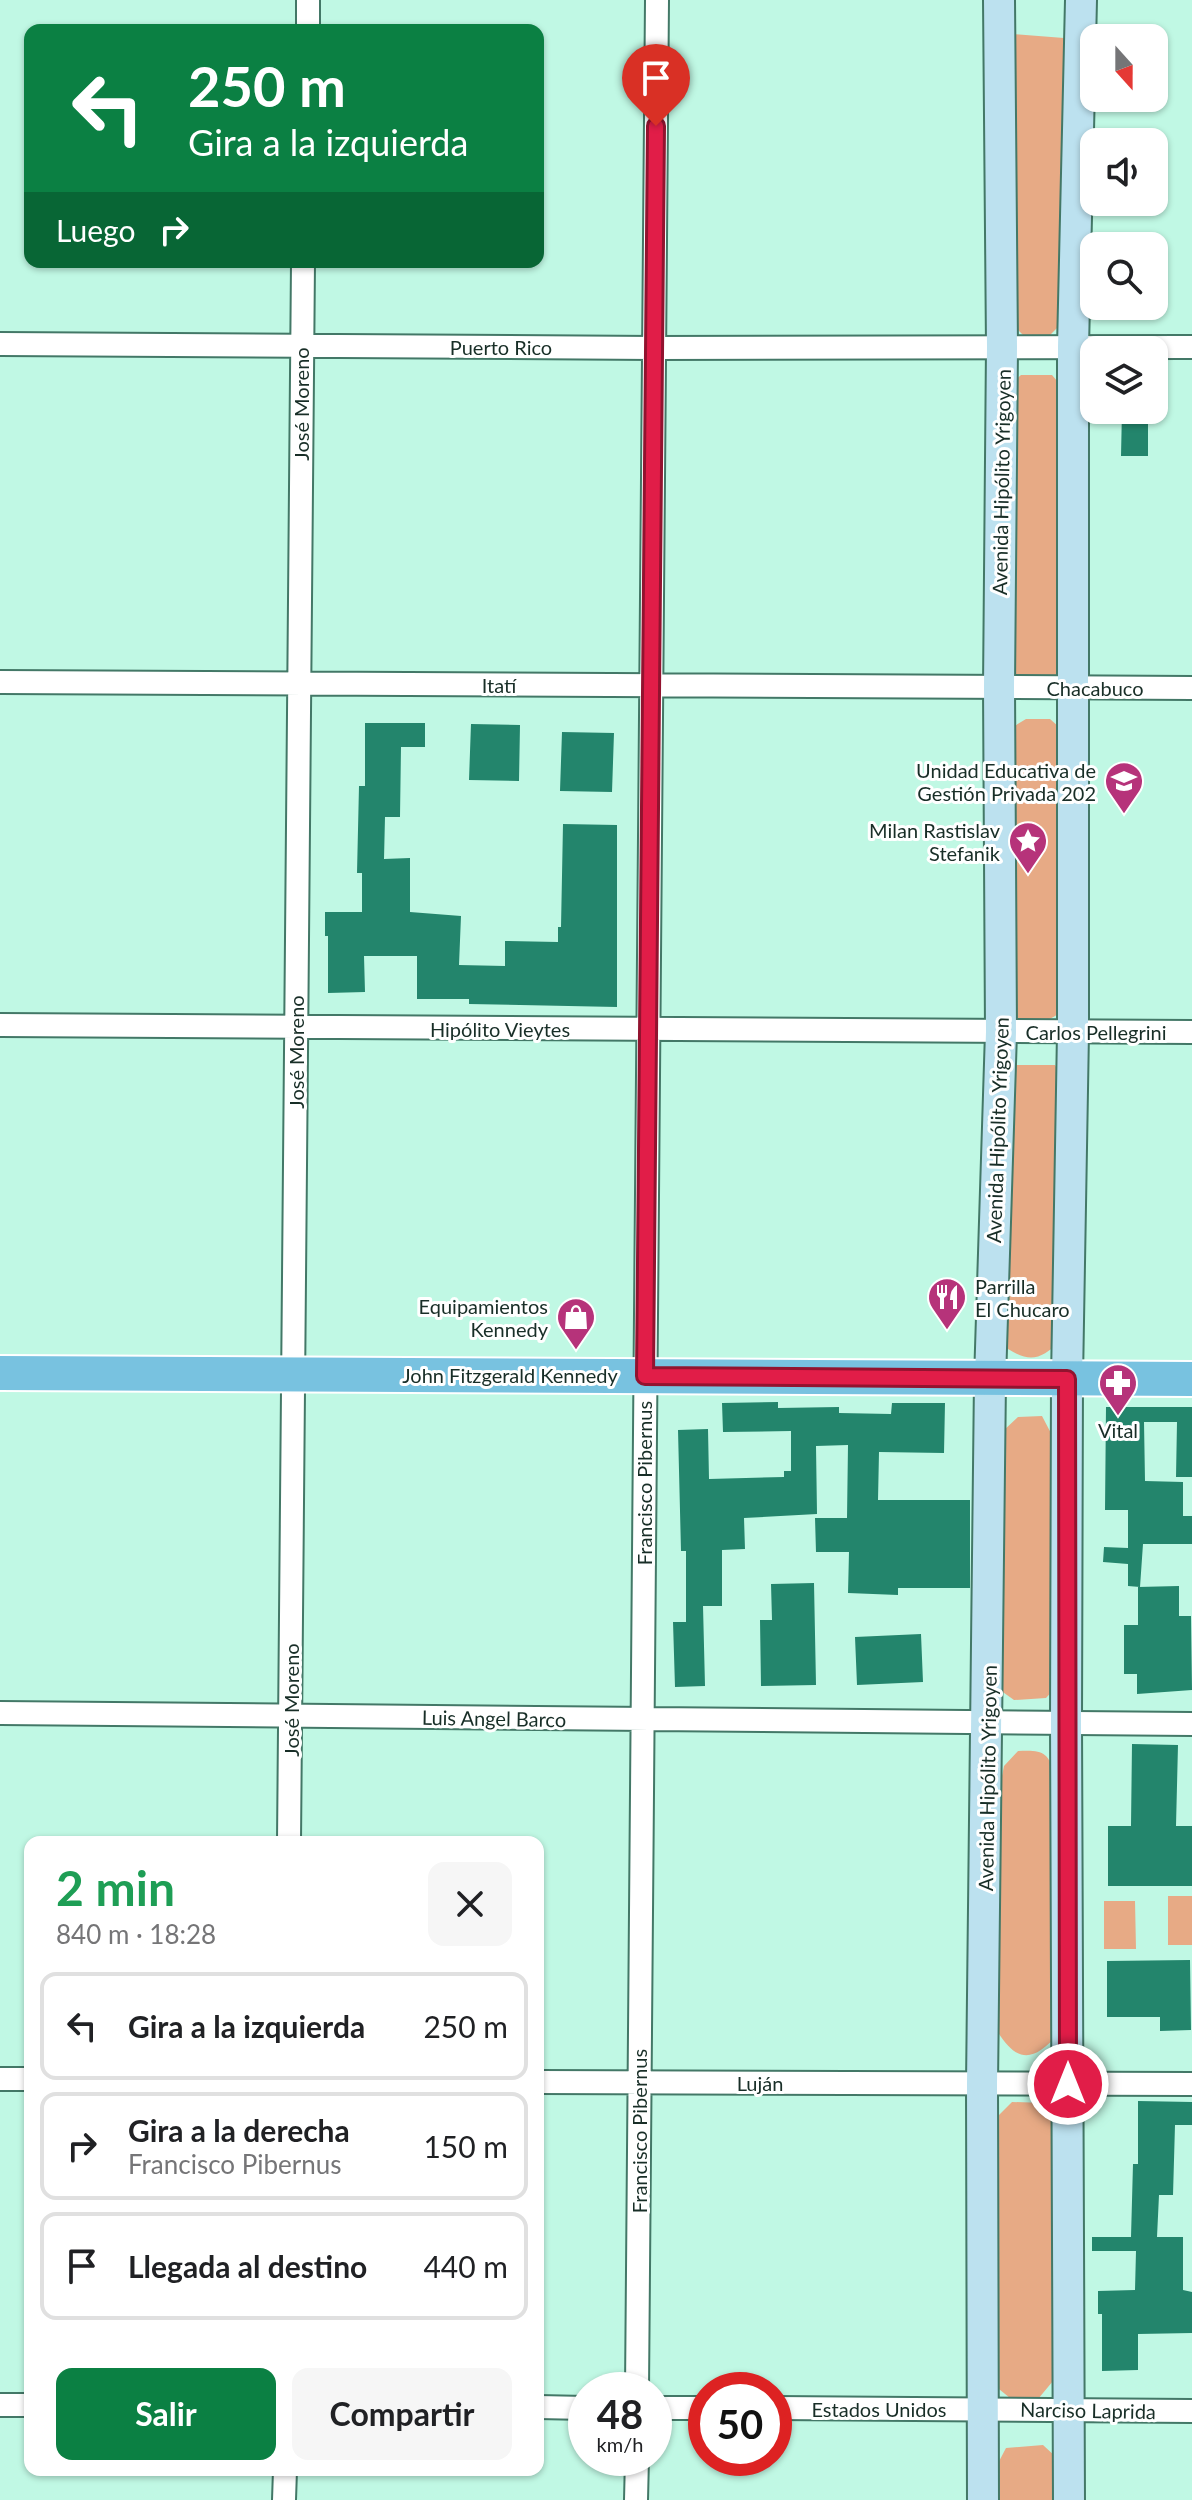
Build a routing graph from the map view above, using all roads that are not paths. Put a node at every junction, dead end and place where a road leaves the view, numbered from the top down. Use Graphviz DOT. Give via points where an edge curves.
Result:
graph roads {
  1 [pos="308,0"];
  2 [pos="657,0"];
  3 [pos="999,0"];
  4 [pos="1081,0"];
  5 [pos="308,24"];
  6 [pos="303,268"];
  7 [pos="0,344"];
  8 [pos="302,346"];
  9 [pos="1002,347"];
  10 [pos="1073,347"];
  11 [pos="1192,347"];
  12 [pos="654,348"];
  13 [pos="0,682"];
  14 [pos="299,684"];
  15 [pos="651,685"];
  16 [pos="999,687"];
  17 [pos="1074,688"];
  18 [pos="1192,688"];
  19 [pos="0,1025"];
  20 [pos="296,1027"];
  21 [pos="648,1030"];
  22 [pos="1001,1032"];
  23 [pos="1073,1032"];
  24 [pos="1192,1032"];
  25 [pos="0,1373"];
  26 [pos="293,1374"];
  27 [pos="645,1376"];
  28 [pos="1067,1379"];
  29 [pos="1192,1379"];
  30 [pos="990,1380"];
  31 [pos="0,1713"];
  32 [pos="291,1716"];
  33 [pos="643,1720"];
  34 [pos="988,1723"];
  35 [pos="1066,1723"];
  36 [pos="1192,1724"];
  37 [pos="289,1836"];
  38 [pos="0,2079"];
  39 [pos="24,2079"];
  40 [pos="544,2082"];
  41 [pos="640,2082"];
  42 [pos="982,2084"];
  43 [pos="1068,2084"];
  44 [pos="1192,2084"];
  45 [pos="637,2372"];
  46 [pos="0,2405"];
  47 [pos="24,2405"];
  48 [pos="544,2407"];
  49 [pos="568,2408"];
  50 [pos="792,2408"];
  51 [pos="984,2409"];
  52 [pos="1069,2411"];
  53 [pos="1192,2411"];
  54 [pos="285,2476"];
  55 [pos="637,2476"];
  56 [pos="284,2500"];
  57 [pos="636,2500"];
  58 [pos="983,2500"];
  59 [pos="1069,2500"];
  1 -- 5 [label="street"];
  2 -- 12 [label="street, Francisco Pibernus"];
  3 -- 9 [label="main road, Avenida Hipólito Yrigoyen"];
  4 -- 10 [label="main road"];
  6 -- 8 [label="street, José Moreno"];
  7 -- 8 [label="street, Puerto Rico"];
  8 -- 12 [label="street, Puerto Rico"];
  8 -- 14 [label="street, José Moreno"];
  9 -- 10 [label="street, Puerto Rico"];
  9 -- 12 [label="street, Puerto Rico"];
  9 -- 16 [label="main road, Avenida Hipólito Yrigoyen"];
  10 -- 11 [label="street, Puerto Rico"];
  10 -- 17 [label="main road"];
  12 -- 15 [label="street, Francisco Pibernus"];
  13 -- 14 [label="street, Itatí"];
  14 -- 15 [label="street, Itatí"];
  14 -- 20 [label="street, José Moreno"];
  15 -- 16 [label="street, Itatí"];
  15 -- 21 [label="street, Francisco Pibernus"];
  16 -- 17 [label="street, Chacabuco"];
  16 -- 22 [label="main road, Avenida Hipólito Yrigoyen"];
  17 -- 18 [label="street, Chacabuco"];
  17 -- 23 [label="main road"];
  19 -- 20 [label="street, Hipólito Vieytes"];
  20 -- 21 [label="street, Hipólito Vieytes"];
  20 -- 26 [label="street, José Moreno"];
  21 -- 22 [label="street, Hipólito Vieytes"];
  21 -- 27 [label="street, Francisco Pibernus"];
  22 -- 23 [label="street, Carlos Pellegrini"];
  22 -- 30 [label="main road, Avenida Hipólito Yrigoyen"];
  23 -- 24 [label="street, Carlos Pellegrini"];
  23 -- 28 [label="main road"];
  25 -- 26 [label="main road, John Fitzgerald Kennedy"];
  26 -- 27 [label="main road, John Fitzgerald Kennedy"];
  26 -- 32 [label="street, José Moreno"];
  27 -- 30 [label="main road, John Fitzgerald Kennedy"];
  27 -- 33 [label="street, Francisco Pibernus"];
  28 -- 29 [label="main road, John Fitzgerald Kennedy"];
  28 -- 30 [label="main road, John Fitzgerald Kennedy"];
  28 -- 35 [label="main road"];
  30 -- 34 [label="main road, Avenida Hipólito Yrigoyen"];
  31 -- 32 [label="street, Luis Angel Barco"];
  32 -- 33 [label="street, Luis Angel Barco"];
  32 -- 37 [label="street, José Moreno"];
  33 -- 34 [label="street, Luis Angel Barco"];
  33 -- 41 [label="street, Francisco Pibernus"];
  34 -- 35 [label="street, Luis Angel Barco"];
  34 -- 42 [label="main road, Avenida Hipólito Yrigoyen"];
  35 -- 36 [label="street, Luis Angel Barco"];
  35 -- 43 [label="main road"];
  38 -- 39 [label="street"];
  40 -- 41 [label="street, Luján"];
  41 -- 42 [label="street, Luján"];
  41 -- 45 [label="street, Francisco Pibernus"];
  42 -- 43 [label="street, Luján"];
  42 -- 51 [label="main road, Avenida Hipólito Yrigoyen"];
  43 -- 44 [label="street, Luján"];
  43 -- 52 [label="main road"];
  46 -- 47 [label="street"];
  48 -- 49 [label="street"];
  50 -- 51 [label="street, Estados Unidos"];
  51 -- 52 [label="street, Narciso Laprida"];
  51 -- 58 [label="main road, Avenida Hipólito Yrigoyen"];
  52 -- 53 [label="street, Narciso Laprida"];
  52 -- 59 [label="main road"];
  54 -- 56 [label="street"];
  55 -- 57 [label="street"];
}
